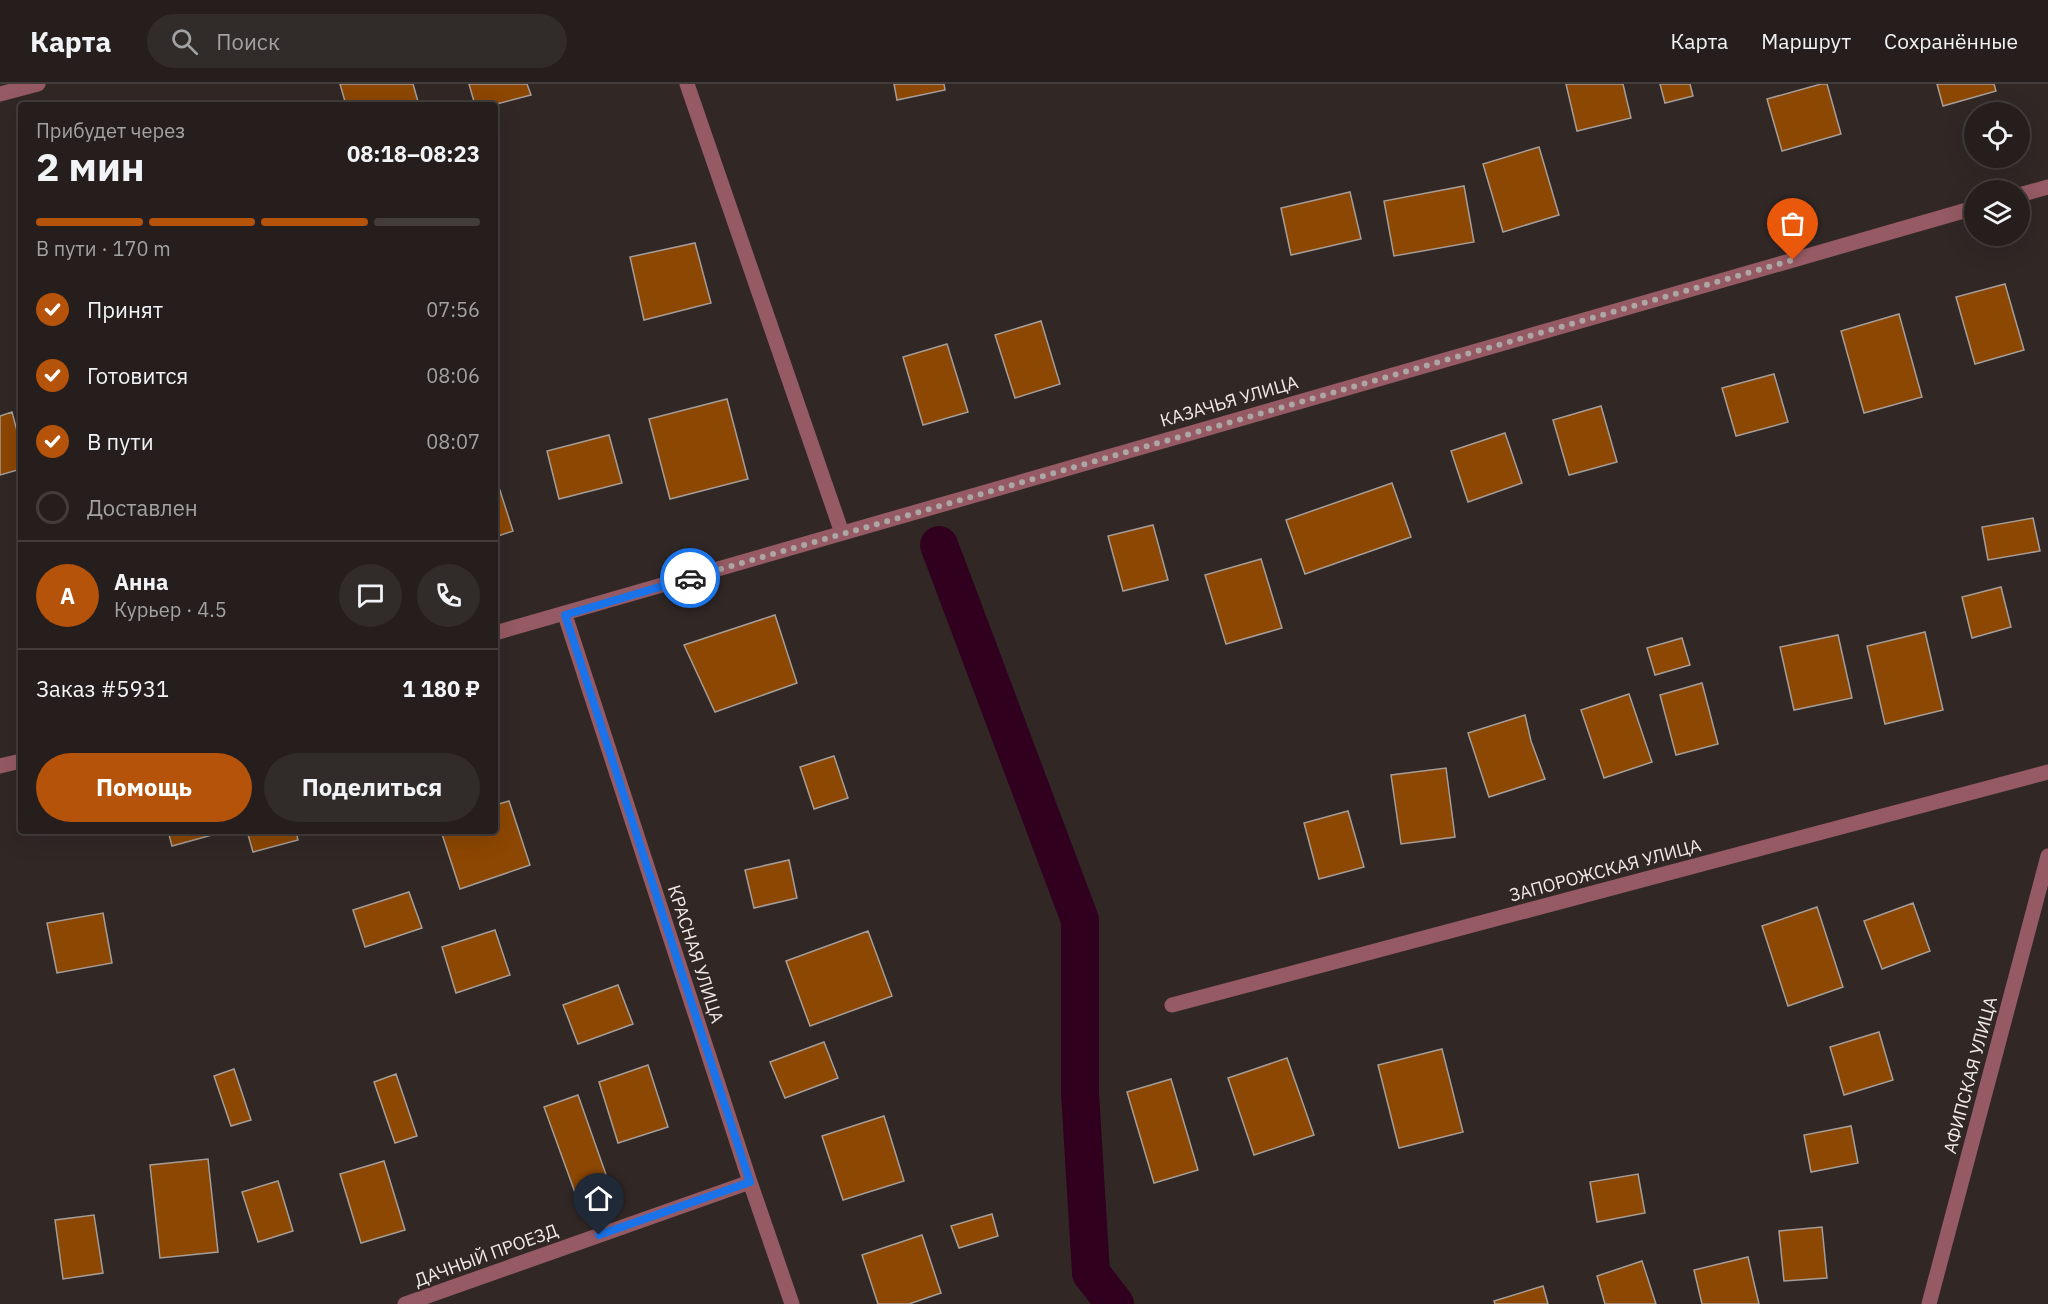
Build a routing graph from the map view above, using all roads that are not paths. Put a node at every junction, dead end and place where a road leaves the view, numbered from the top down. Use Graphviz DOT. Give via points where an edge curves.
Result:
graph roads {
  1 [pos="38,84"];
  2 [pos="687,84"];
  3 [pos="0,94"];
  4 [pos="2048,187"];
  5 [pos="2030,192"];
  6 [pos="1964,211"];
  7 [pos="842,532"];
  8 [pos="565,615"];
  9 [pos="498,632"];
  10 [pos="18,761"];
  11 [pos="0,766"];
  12 [pos="2048,771"];
  13 [pos="2048,856"];
  14 [pos="1172,1005"];
  15 [pos="750,1182"];
  16 [pos="405,1304"];
  17 [pos="792,1304"];
  18 [pos="1929,1304"];
  1 -- 3 [label="street"];
  2 -- 7 [label="street"];
  4 -- 5 [label="street"];
  6 -- 7 [label="street, КАЗАЧЬЯ УЛИЦА"];
  7 -- 8 [label="street, КАЗАЧЬЯ УЛИЦА"];
  8 -- 9 [label="street, КАЗАЧЬЯ УЛИЦА"];
  8 -- 15 [label="street, КРАСНАЯ УЛИЦА"];
  10 -- 11 [label="street"];
  12 -- 14 [label="street, ЗАПОРОЖСКАЯ УЛИЦА"];
  13 -- 18 [label="street, АФИПСКАЯ УЛИЦА"];
  15 -- 16 [label="street, ДАЧНЫЙ ПРОЕЗД"];
  15 -- 17 [label="street, КРАСНАЯ УЛИЦА"];
}
